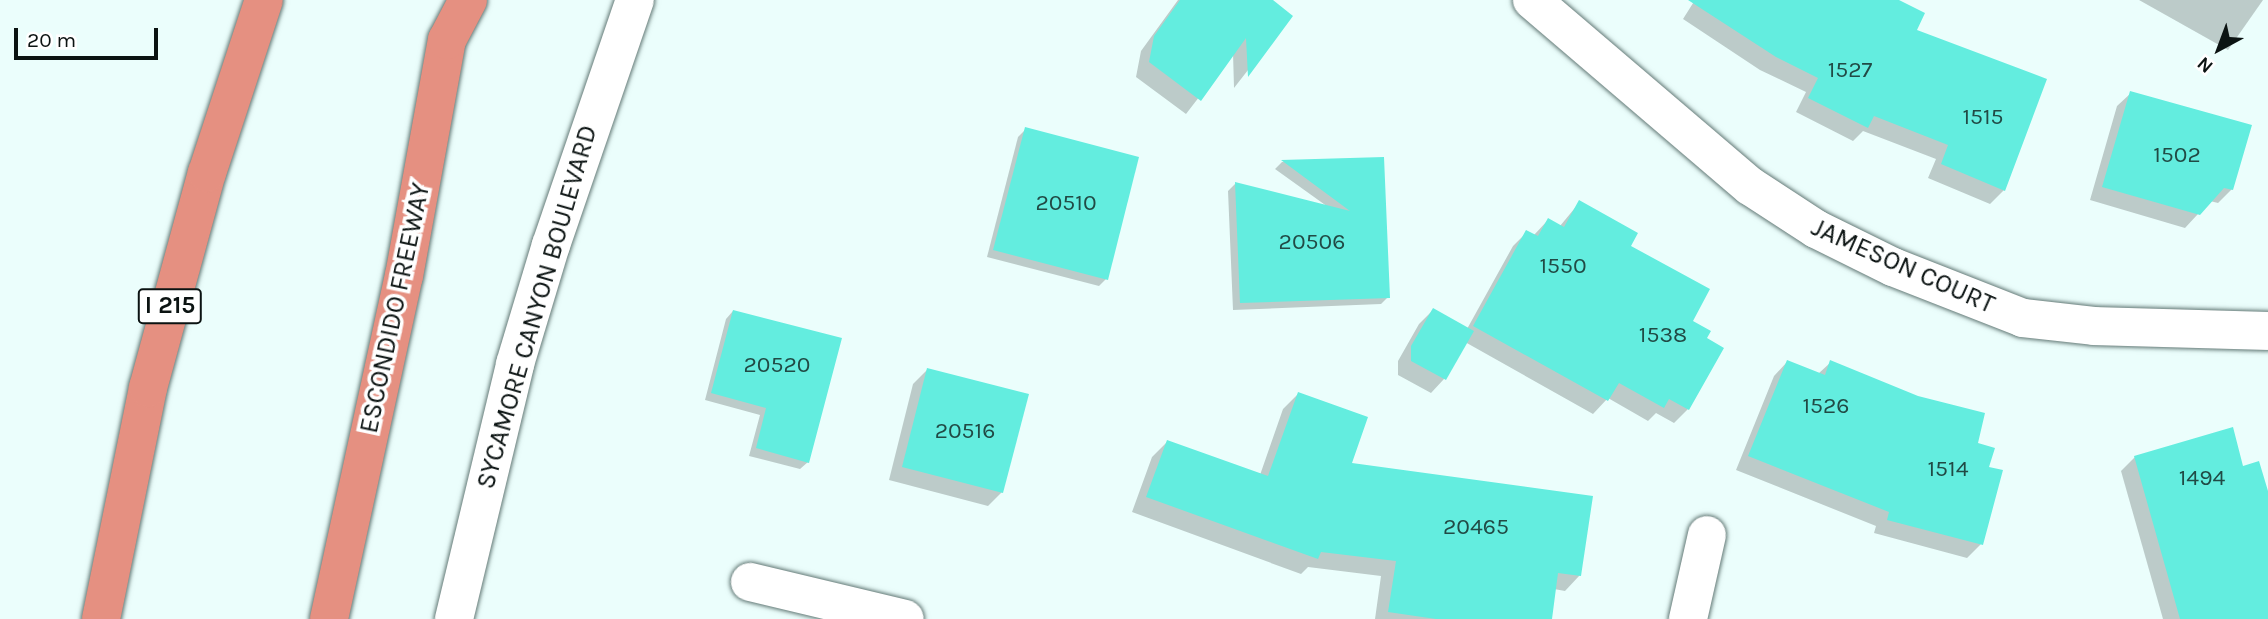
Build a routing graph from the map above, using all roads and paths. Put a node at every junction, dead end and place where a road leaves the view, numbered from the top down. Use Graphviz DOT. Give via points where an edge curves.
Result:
graph roads {
  1 [pos="264,0"];
  2 [pos="467,0"];
  3 [pos="635,0"];
  4 [pos="1532,0"];
  5 [pos="2268,331"];
  6 [pos="1707,535"];
  7 [pos="750,582"];
  8 [pos="101,619"];
  9 [pos="328,619"];
  10 [pos="454,619"];
  11 [pos="905,619"];
  12 [pos="1688,619"];
  1 -- 8 [label="highway, I 215" via="207,173 148,388"];
  2 -- 9 [label="highway, ESCONDIDO FREEWAY" via="447,40 404,276"];
  3 -- 10 [label="street, SYCAMORE CANYON BOULEVARD" via="515,364"];
  4 -- 5 [label="street, JAMESON COURT" via="1750,186 1816,229 1892,267 2023,318 2094,326"];
  6 -- 12 [label="street"];
  7 -- 11 [label="street"];
}
